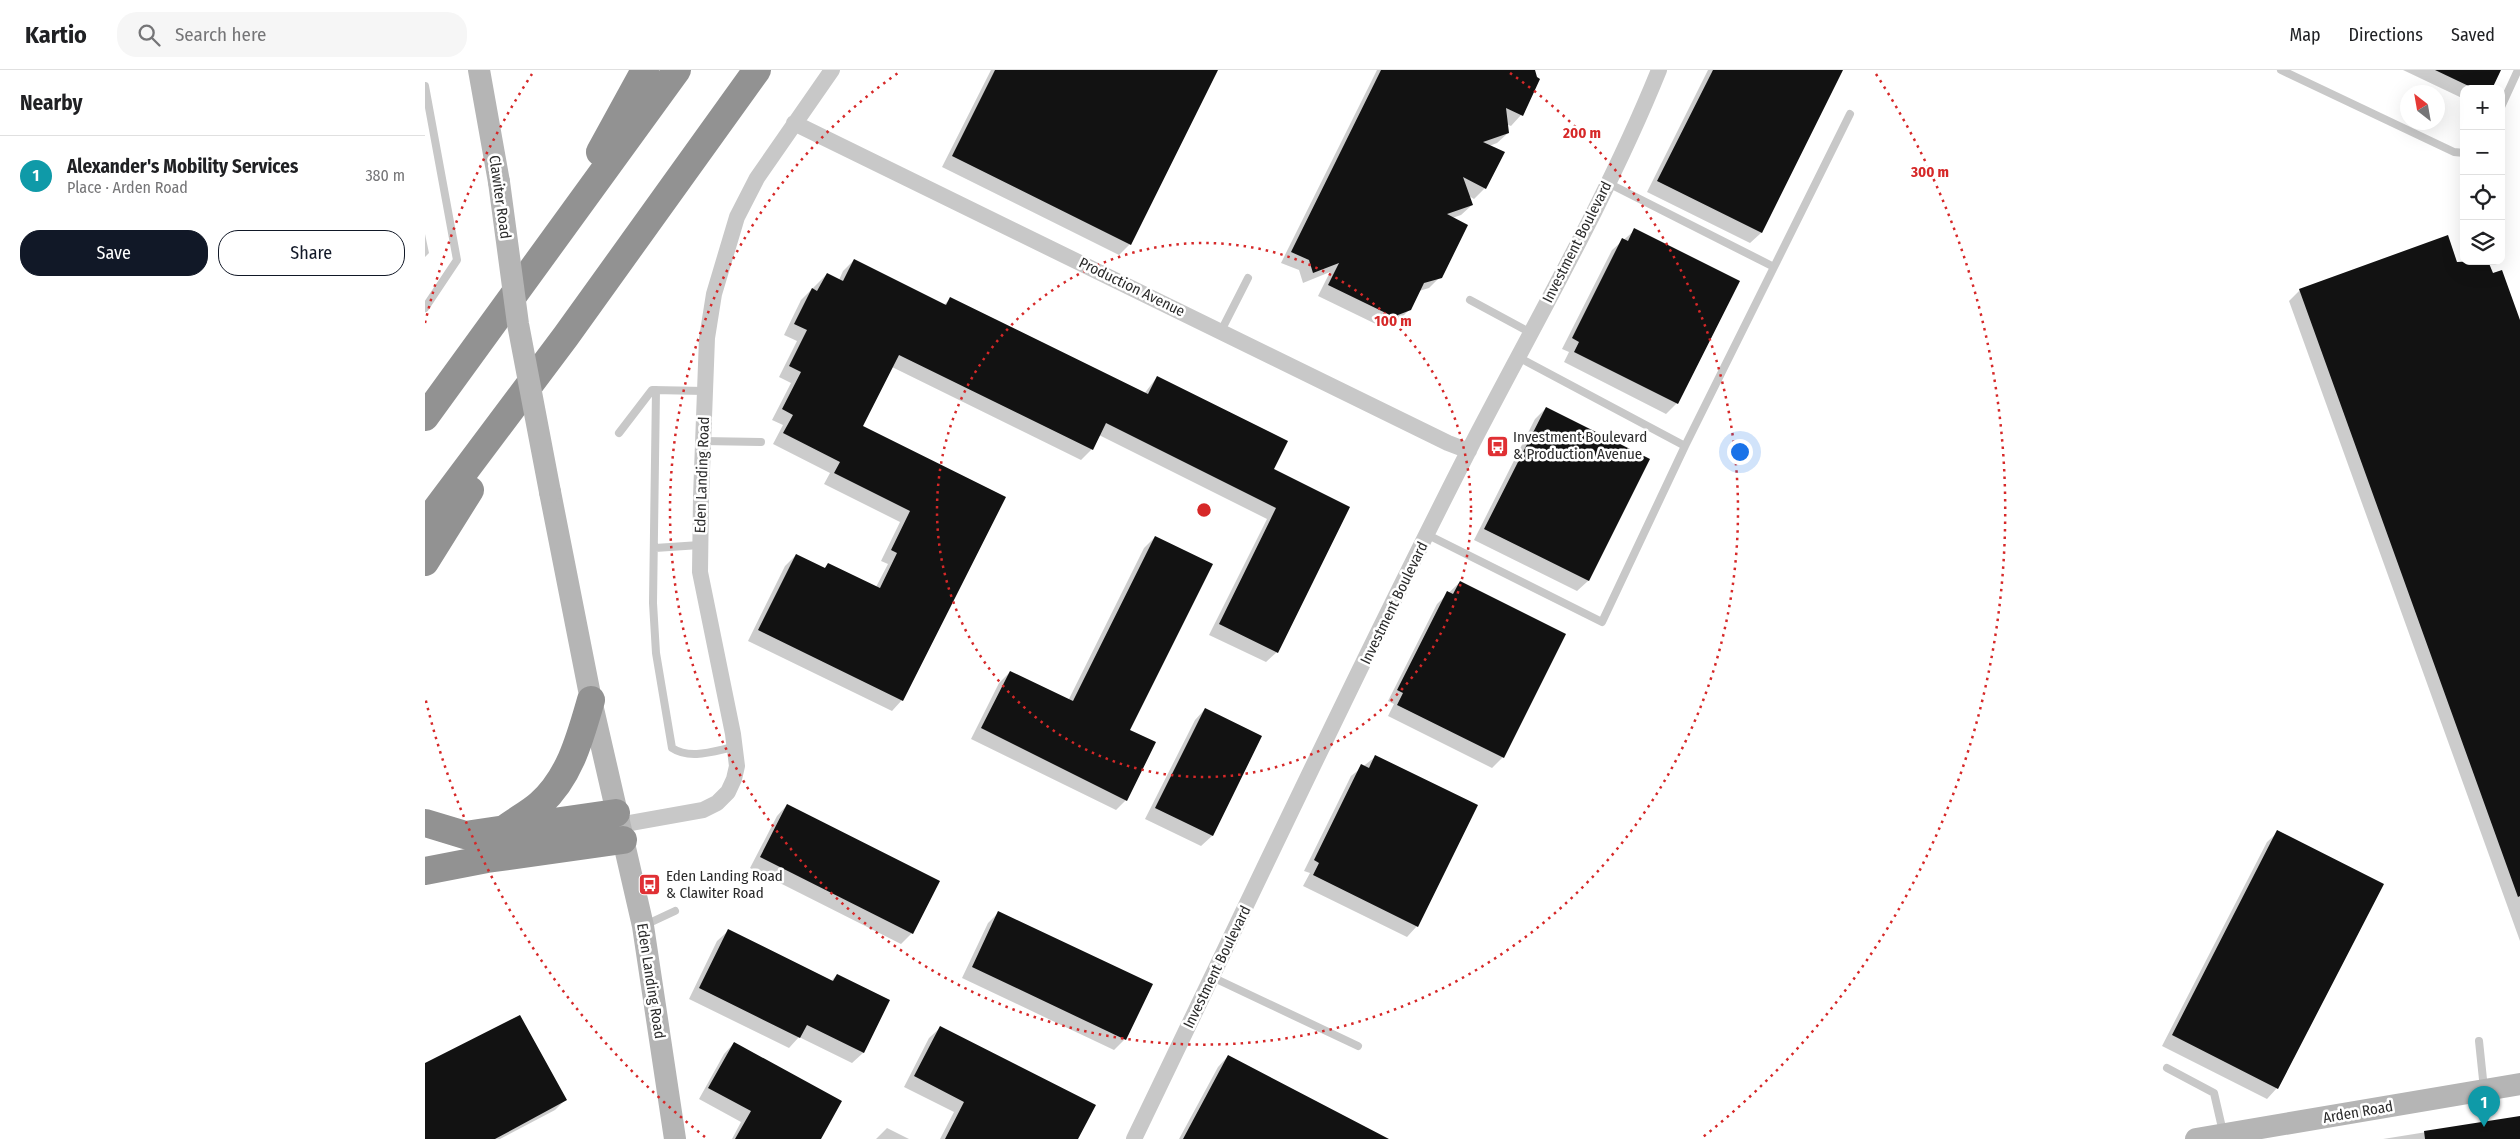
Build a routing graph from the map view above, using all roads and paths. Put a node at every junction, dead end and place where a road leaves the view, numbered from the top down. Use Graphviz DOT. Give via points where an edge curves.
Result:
graph roads {
  1 [pos="479,70"];
  2 [pos="645,70"];
  3 [pos="677,70"];
  4 [pos="757,70"];
  5 [pos="832,70"];
  6 [pos="1659,70"];
  7 [pos="2281,70"];
  8 [pos="2518,70"];
  9 [pos="425,86"];
  10 [pos="2505,98"];
  11 [pos="1850,114"];
  12 [pos="794,123"];
  13 [pos="2460,152"];
  14 [pos="1608,183"];
  15 [pos="541,259"];
  16 [pos="1774,267"];
  17 [pos="1248,278"];
  18 [pos="1470,300"];
  19 [pos="425,308"];
  20 [pos="518,324"];
  21 [pos="1221,330"];
  22 [pos="1531,333"];
  23 [pos="566,336"];
  24 [pos="1518,357"];
  25 [pos="656,390"];
  26 [pos="705,391"];
  27 [pos="425,417"];
  28 [pos="619,433"];
  29 [pos="703,441"];
  30 [pos="761,442"];
  31 [pos="1685,446"];
  32 [pos="1469,451"];
  33 [pos="425,524"];
  34 [pos="1428,535"];
  35 [pos="700,545"];
  36 [pos="655,548"];
  37 [pos="425,562"];
  38 [pos="591,700"];
  39 [pos="734,747"];
  40 [pos="425,823"];
  41 [pos="619,826"];
  42 [pos="502,830"];
  43 [pos="425,870"];
  44 [pos="675,911"];
  45 [pos="643,926"];
  46 [pos="1212,977"];
  47 [pos="2479,1041"];
  48 [pos="1359,1046"];
  49 [pos="2167,1068"];
  50 [pos="2520,1084"];
  51 [pos="2484,1090"];
  52 [pos="2223,1134"];
  53 [pos="675,1139"];
  54 [pos="1134,1139"];
  55 [pos="2195,1139"];
  1 -- 20 [label="street, Clawiter Road, bridge" via="499,182"];
  2 -- 15 [label="highway"];
  3 -- 15 [label="highway"];
  4 -- 23 [label="highway"];
  5 -- 12 [label="street, Eden Landing Road"];
  6 -- 14 [label="street, Investment Boulevard"];
  7 -- 13 [label="lane"];
  8 -- 10 [label="lane"];
  9 -- 19 [label="lane" via="457,260"];
  11 -- 16 [label="lane"];
  12 -- 21 [label="street, Production Avenue"];
  12 -- 26 [label="street, Eden Landing Road" via="757,178 737,217 713,294"];
  14 -- 16 [label="lane"];
  14 -- 22 [label="street, Investment Boulevard"];
  15 -- 27 [label="highway"];
  16 -- 31 [label="lane"];
  17 -- 21 [label="lane"];
  18 -- 22 [label="lane"];
  20 -- 38 [label="street, Eden Landing Road, bridge"];
  21 -- 32 [label="street, Production Avenue"];
  22 -- 24 [label="street, Investment Boulevard"];
  23 -- 33 [label="highway"];
  23 -- 37 [label="highway"];
  24 -- 31 [label="lane"];
  24 -- 32 [label="street, Investment Boulevard"];
  25 -- 26 [label="lane"];
  25 -- 28 [label="lane" via="652,390"];
  25 -- 36 [label="lane"];
  26 -- 29 [label="street, Eden Landing Road"];
  29 -- 30 [label="lane"];
  29 -- 35 [label="street, Eden Landing Road"];
  31 -- 34 [label="lane" via="1602,622"];
  32 -- 34 [label="street, Investment Boulevard"];
  34 -- 46 [label="street, Investment Boulevard"];
  35 -- 36 [label="lane"];
  35 -- 39 [label="street, Eden Landing Road" via="700,572"];
  36 -- 39 [label="lane" via="653,603 656,653 672,748 681,754 697,754"];
  38 -- 41 [label="street, Eden Landing Road"];
  38 -- 42 [label="highway" via="566,771 540,804"];
  39 -- 41 [label="street, Eden Landing Road" via="737,766 734,779 728,792 717,803 703,810"];
  40 -- 42 [label="highway" via="465,835"];
  41 -- 42 [label="highway"];
  41 -- 43 [label="highway" via="487,859"];
  41 -- 45 [label="street, Eden Landing Road"];
  44 -- 45 [label="lane"];
  45 -- 53 [label="street, Eden Landing Road"];
  46 -- 48 [label="lane"];
  46 -- 54 [label="street, Investment Boulevard"];
  47 -- 51 [label="lane"];
  49 -- 52 [label="lane" via="2215,1093"];
  50 -- 51 [label="street, Arden Road"];
  51 -- 52 [label="street, Arden Road"];
  52 -- 55 [label="street, Arden Road"];
}
